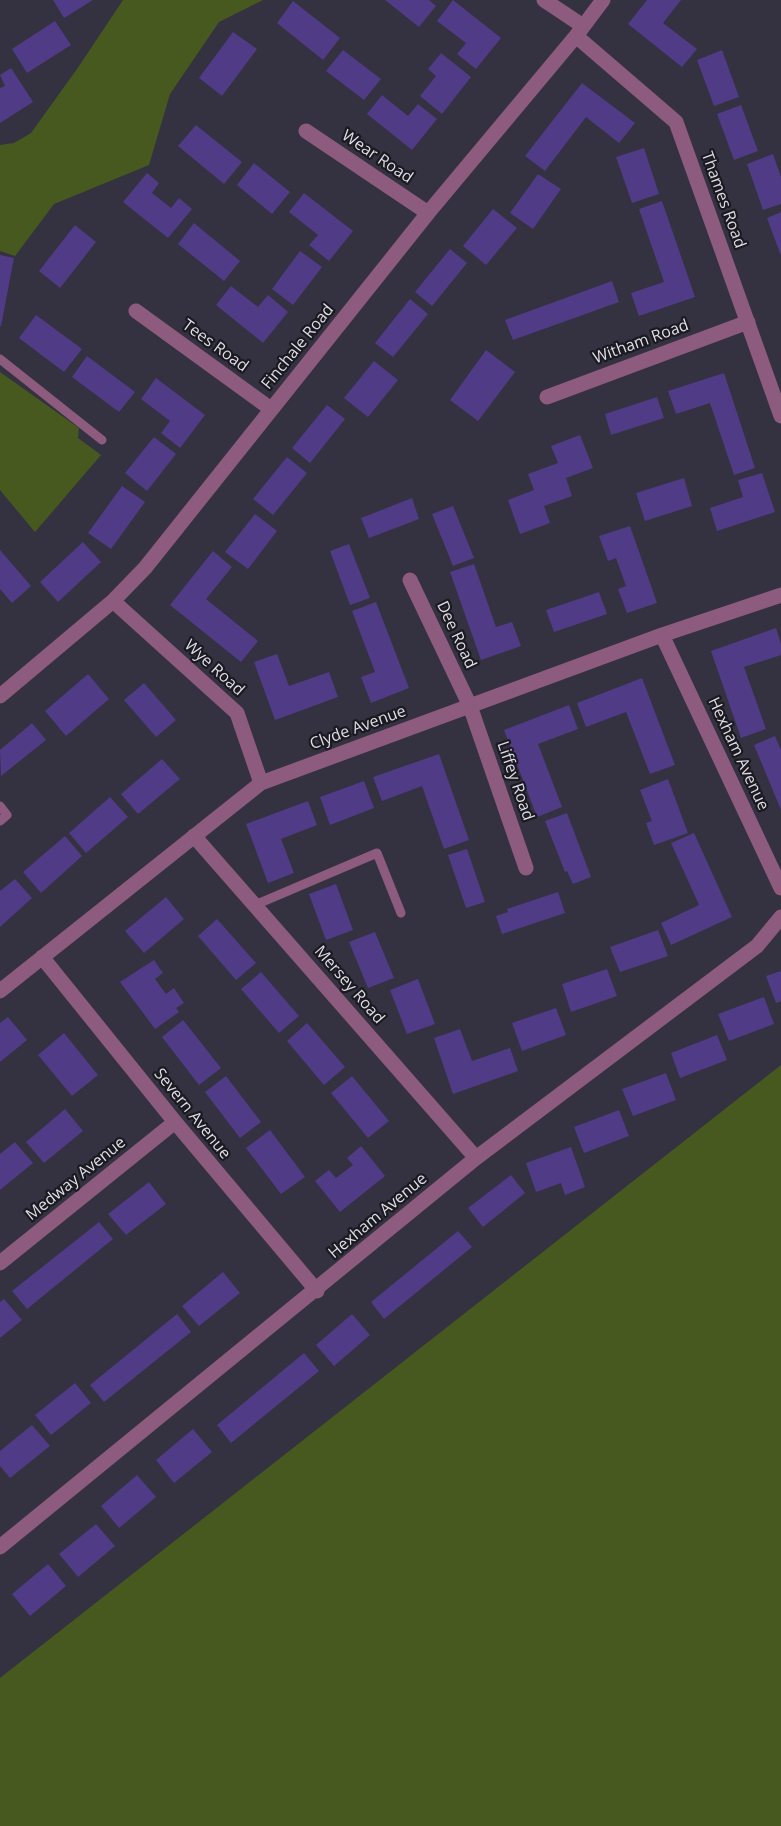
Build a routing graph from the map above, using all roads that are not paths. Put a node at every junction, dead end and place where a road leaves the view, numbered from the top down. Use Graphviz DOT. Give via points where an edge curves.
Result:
graph roads {
  1 [pos="544,0"];
  2 [pos="603,0"];
  3 [pos="579,31"];
  4 [pos="306,131"];
  5 [pos="428,213"];
  6 [pos="136,311"];
  7 [pos="747,322"];
  8 [pos="0,359"];
  9 [pos="547,397"];
  10 [pos="272,409"];
  11 [pos="781,416"];
  12 [pos="102,440"];
  13 [pos="410,580"];
  14 [pos="781,595"];
  15 [pos="112,601"];
  16 [pos="662,636"];
  17 [pos="0,696"];
  18 [pos="470,706"];
  19 [pos="261,783"];
  20 [pos="0,806"];
  21 [pos="0,821"];
  22 [pos="194,836"];
  23 [pos="526,868"];
  24 [pos="781,888"];
  25 [pos="255,905"];
  26 [pos="401,913"];
  27 [pos="781,917"];
  28 [pos="42,957"];
  29 [pos="0,991"];
  30 [pos="175,1122"];
  31 [pos="476,1158"];
  32 [pos="0,1263"];
  33 [pos="317,1290"];
  34 [pos="0,1547"];
  1 -- 3 [label="street, Thames Road"];
  2 -- 3 [label="street, Finchale Road"];
  3 -- 5 [label="street, Finchale Road"];
  3 -- 7 [label="street, Thames Road" via="676,122"];
  4 -- 5 [label="street, Wear Road"];
  5 -- 10 [label="street, Finchale Road"];
  6 -- 10 [label="street, Tees Road"];
  7 -- 9 [label="street, Witham Road"];
  7 -- 11 [label="street, Thames Road"];
  8 -- 12 [label="lane"];
  10 -- 15 [label="street, Finchale Road" via="145,568"];
  13 -- 18 [label="street, Dee Road"];
  14 -- 16 [label="street, Clyde Avenue"];
  15 -- 17 [label="street, Finchale Road"];
  15 -- 19 [label="street, Wye Road" via="237,713"];
  16 -- 18 [label="street, Clyde Avenue"];
  16 -- 24 [label="street, Hexham Avenue"];
  18 -- 19 [label="street, Clyde Avenue"];
  18 -- 23 [label="street, Liffey Road"];
  19 -- 22 [label="street, Clyde Avenue"];
  20 -- 21 [label="lane" via="7,815"];
  22 -- 25 [label="street, Mersey Road"];
  22 -- 28 [label="street, Clyde Avenue"];
  25 -- 26 [label="lane" via="377,853"];
  25 -- 31 [label="street, Mersey Road"];
  27 -- 31 [label="street, Hexham Avenue" via="757,946"];
  28 -- 29 [label="street, Clyde Avenue"];
  28 -- 30 [label="street, Severn Avenue"];
  30 -- 32 [label="street, Medway Avenue"];
  30 -- 33 [label="street, Severn Avenue"];
  31 -- 33 [label="street, Hexham Avenue"];
  33 -- 34 [label="street, Hexham Avenue"];
}
